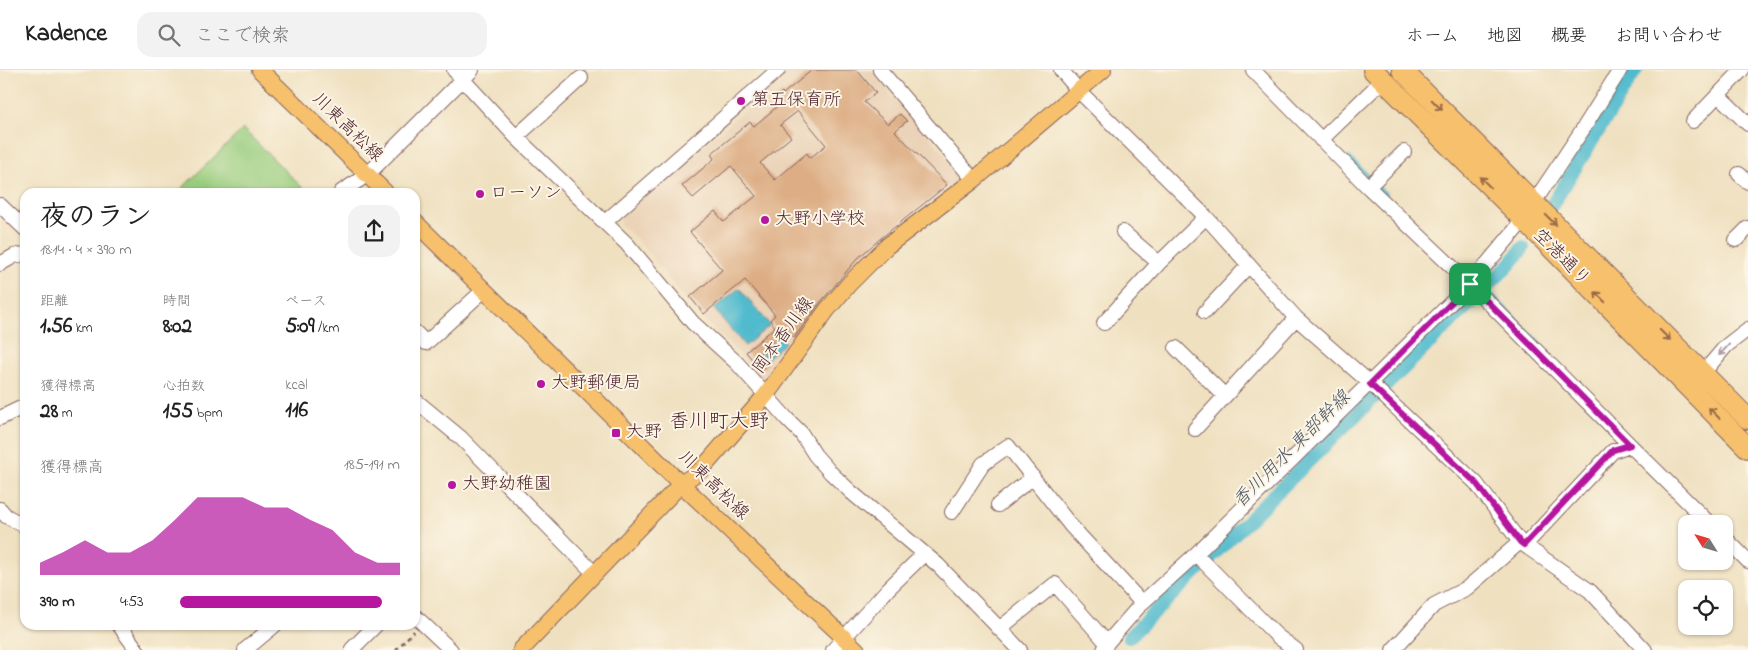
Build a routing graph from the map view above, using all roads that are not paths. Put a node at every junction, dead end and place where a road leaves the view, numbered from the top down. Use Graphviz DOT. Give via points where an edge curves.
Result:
graph roads {
  1 [pos="260,70"];
  2 [pos="778,70"];
  3 [pos="880,70"];
  4 [pos="1061,70"];
  5 [pos="1103,70"];
  6 [pos="1253,70"];
  7 [pos="1402,70"];
  8 [pos="1620,70"];
  9 [pos="1742,70"];
  10 [pos="462,73"];
  11 [pos="1378,75"];
  12 [pos="581,78"];
  13 [pos="1079,91"];
  14 [pos="1718,95"];
  15 [pos="1693,122"];
  16 [pos="1748,124"];
  17 [pos="516,137"];
  18 [pos="1322,140"];
  19 [pos="1404,152"];
  20 [pos="367,175"];
  21 [pos="974,180"];
  22 [pos="1369,186"];
  23 [pos="347,188"];
  24 [pos="381,188"];
  25 [pos="0,204"];
  26 [pos="1528,211"];
  27 [pos="1206,217"];
  28 [pos="605,222"];
  29 [pos="20,224"];
  30 [pos="420,227"];
  31 [pos="1748,228"];
  32 [pos="1122,232"];
  33 [pos="1736,240"];
  34 [pos="20,255"];
  35 [pos="0,264"];
  36 [pos="1159,264"];
  37 [pos="1249,265"];
  38 [pos="1470,284"];
  39 [pos="484,290"];
  40 [pos="1205,312"];
  41 [pos="1296,318"];
  42 [pos="1104,323"];
  43 [pos="1748,329"];
  44 [pos="420,337"];
  45 [pos="1176,348"];
  46 [pos="1703,373"];
  47 [pos="1370,384"];
  48 [pos="766,395"];
  49 [pos="1225,396"];
  50 [pos="420,404"];
  51 [pos="20,408"];
  52 [pos="0,418"];
  53 [pos="1748,419"];
  54 [pos="1195,428"];
  55 [pos="1630,445"];
  56 [pos="1748,448"];
  57 [pos="1033,477"];
  58 [pos="682,484"];
  59 [pos="998,505"];
  60 [pos="0,509"];
  61 [pos="952,512"];
  62 [pos="1701,515"];
  63 [pos="20,523"];
  64 [pos="1522,543"];
  65 [pos="1733,546"];
  66 [pos="924,554"];
  67 [pos="1196,554"];
  68 [pos="1748,561"];
  69 [pos="595,574"];
  70 [pos="1142,603"];
  71 [pos="420,620"];
  72 [pos="999,629"];
  73 [pos="123,630"];
  74 [pos="269,630"];
  75 [pos="371,630"];
  76 [pos="844,638"];
  77 [pos="1105,646"];
  78 [pos="352,649"];
  79 [pos="137,650"];
  80 [pos="245,650"];
  81 [pos="451,650"];
  82 [pos="521,650"];
  83 [pos="833,650"];
  84 [pos="857,650"];
  85 [pos="1020,650"];
  86 [pos="1296,650"];
  87 [pos="1393,650"];
  88 [pos="1645,650"];
  1 -- 20 [label="main road, 川東高松線"];
  2 -- 28 [label="street"];
  3 -- 21 [label="street"];
  4 -- 13 [label="street"];
  5 -- 13 [label="main road, 岡本香川線"];
  6 -- 18 [label="street"];
  7 -- 26 [label="highway, 空港通り, one-way"];
  8 -- 26 [label="street"];
  9 -- 14 [label="street"];
  10 -- 17 [label="street"];
  10 -- 20 [label="street"];
  11 -- 18 [label="street"];
  26 -- 11 [label="highway, 空港通り, one-way"];
  12 -- 17 [label="street"];
  13 -- 21 [label="main road, 岡本香川線"];
  13 -- 27 [label="street"];
  14 -- 15 [label="street"];
  14 -- 16 [label="street"];
  17 -- 28 [label="street"];
  18 -- 22 [label="street"];
  19 -- 22 [label="street"];
  20 -- 23 [label="street"];
  20 -- 24 [label="main road, 川東高松線"];
  21 -- 48 [label="main road, 岡本香川線" via="887,246 849,284"];
  22 -- 38 [label="street"];
  25 -- 29 [label="street"];
  26 -- 38 [label="street"];
  26 -- 46 [label="highway, 空港通り, one-way"];
  56 -- 26 [label="highway, 空港通り, one-way"];
  27 -- 36 [label="street"];
  27 -- 37 [label="street"];
  28 -- 48 [label="street" via="693,323 737,362"];
  30 -- 39 [label="main road, 川東高松線"];
  31 -- 33 [label="street"];
  32 -- 36 [label="street"];
  34 -- 35 [label="street"];
  36 -- 42 [label="street"];
  37 -- 40 [label="street"];
  37 -- 41 [label="street"];
  38 -- 47 [label="street"];
  38 -- 55 [label="street"];
  39 -- 44 [label="street" via="426,343"];
  39 -- 58 [label="main road, 川東高松線"];
  41 -- 47 [label="street"];
  41 -- 49 [label="street"];
  43 -- 46 [label="street, one-way" via="1726,346"];
  45 -- 49 [label="street"];
  46 -- 53 [label="highway, 空港通り"];
  47 -- 64 [label="street" via="1476,483"];
  47 -- 67 [label="street"];
  48 -- 58 [label="main road, 岡本香川線" via="701,470"];
  48 -- 66 [label="street" via="801,433 831,473"];
  49 -- 54 [label="street"];
  50 -- 69 [label="street" via="461,438"];
  51 -- 52 [label="street"];
  55 -- 62 [label="street"];
  55 -- 64 [label="street" via="1613,450"];
  57 -- 59 [label="street"];
  57 -- 61 [label="street" via="1008,446 983,464"];
  57 -- 70 [label="street" via="1071,526"];
  58 -- 69 [label="main road, 岡本香川線"];
  58 -- 76 [label="main road, 川東高松線"];
  60 -- 63 [label="street"];
  64 -- 87 [label="street" via="1467,588 1434,604"];
  64 -- 88 [label="street" via="1590,591"];
  65 -- 68 [label="street"];
  66 -- 72 [label="street"];
  66 -- 76 [label="street"];
  67 -- 70 [label="street"];
  67 -- 86 [label="street" via="1277,636"];
  69 -- 82 [label="main road, 岡本香川線"];
  70 -- 77 [label="street"];
  71 -- 81 [label="street"];
  72 -- 77 [label="street" via="1055,584"];
  72 -- 85 [label="street"];
  73 -- 79 [label="street"];
  74 -- 80 [label="street"];
  75 -- 78 [label="street"];
  76 -- 83 [label="street"];
  76 -- 84 [label="main road, 川東高松線"];
}
